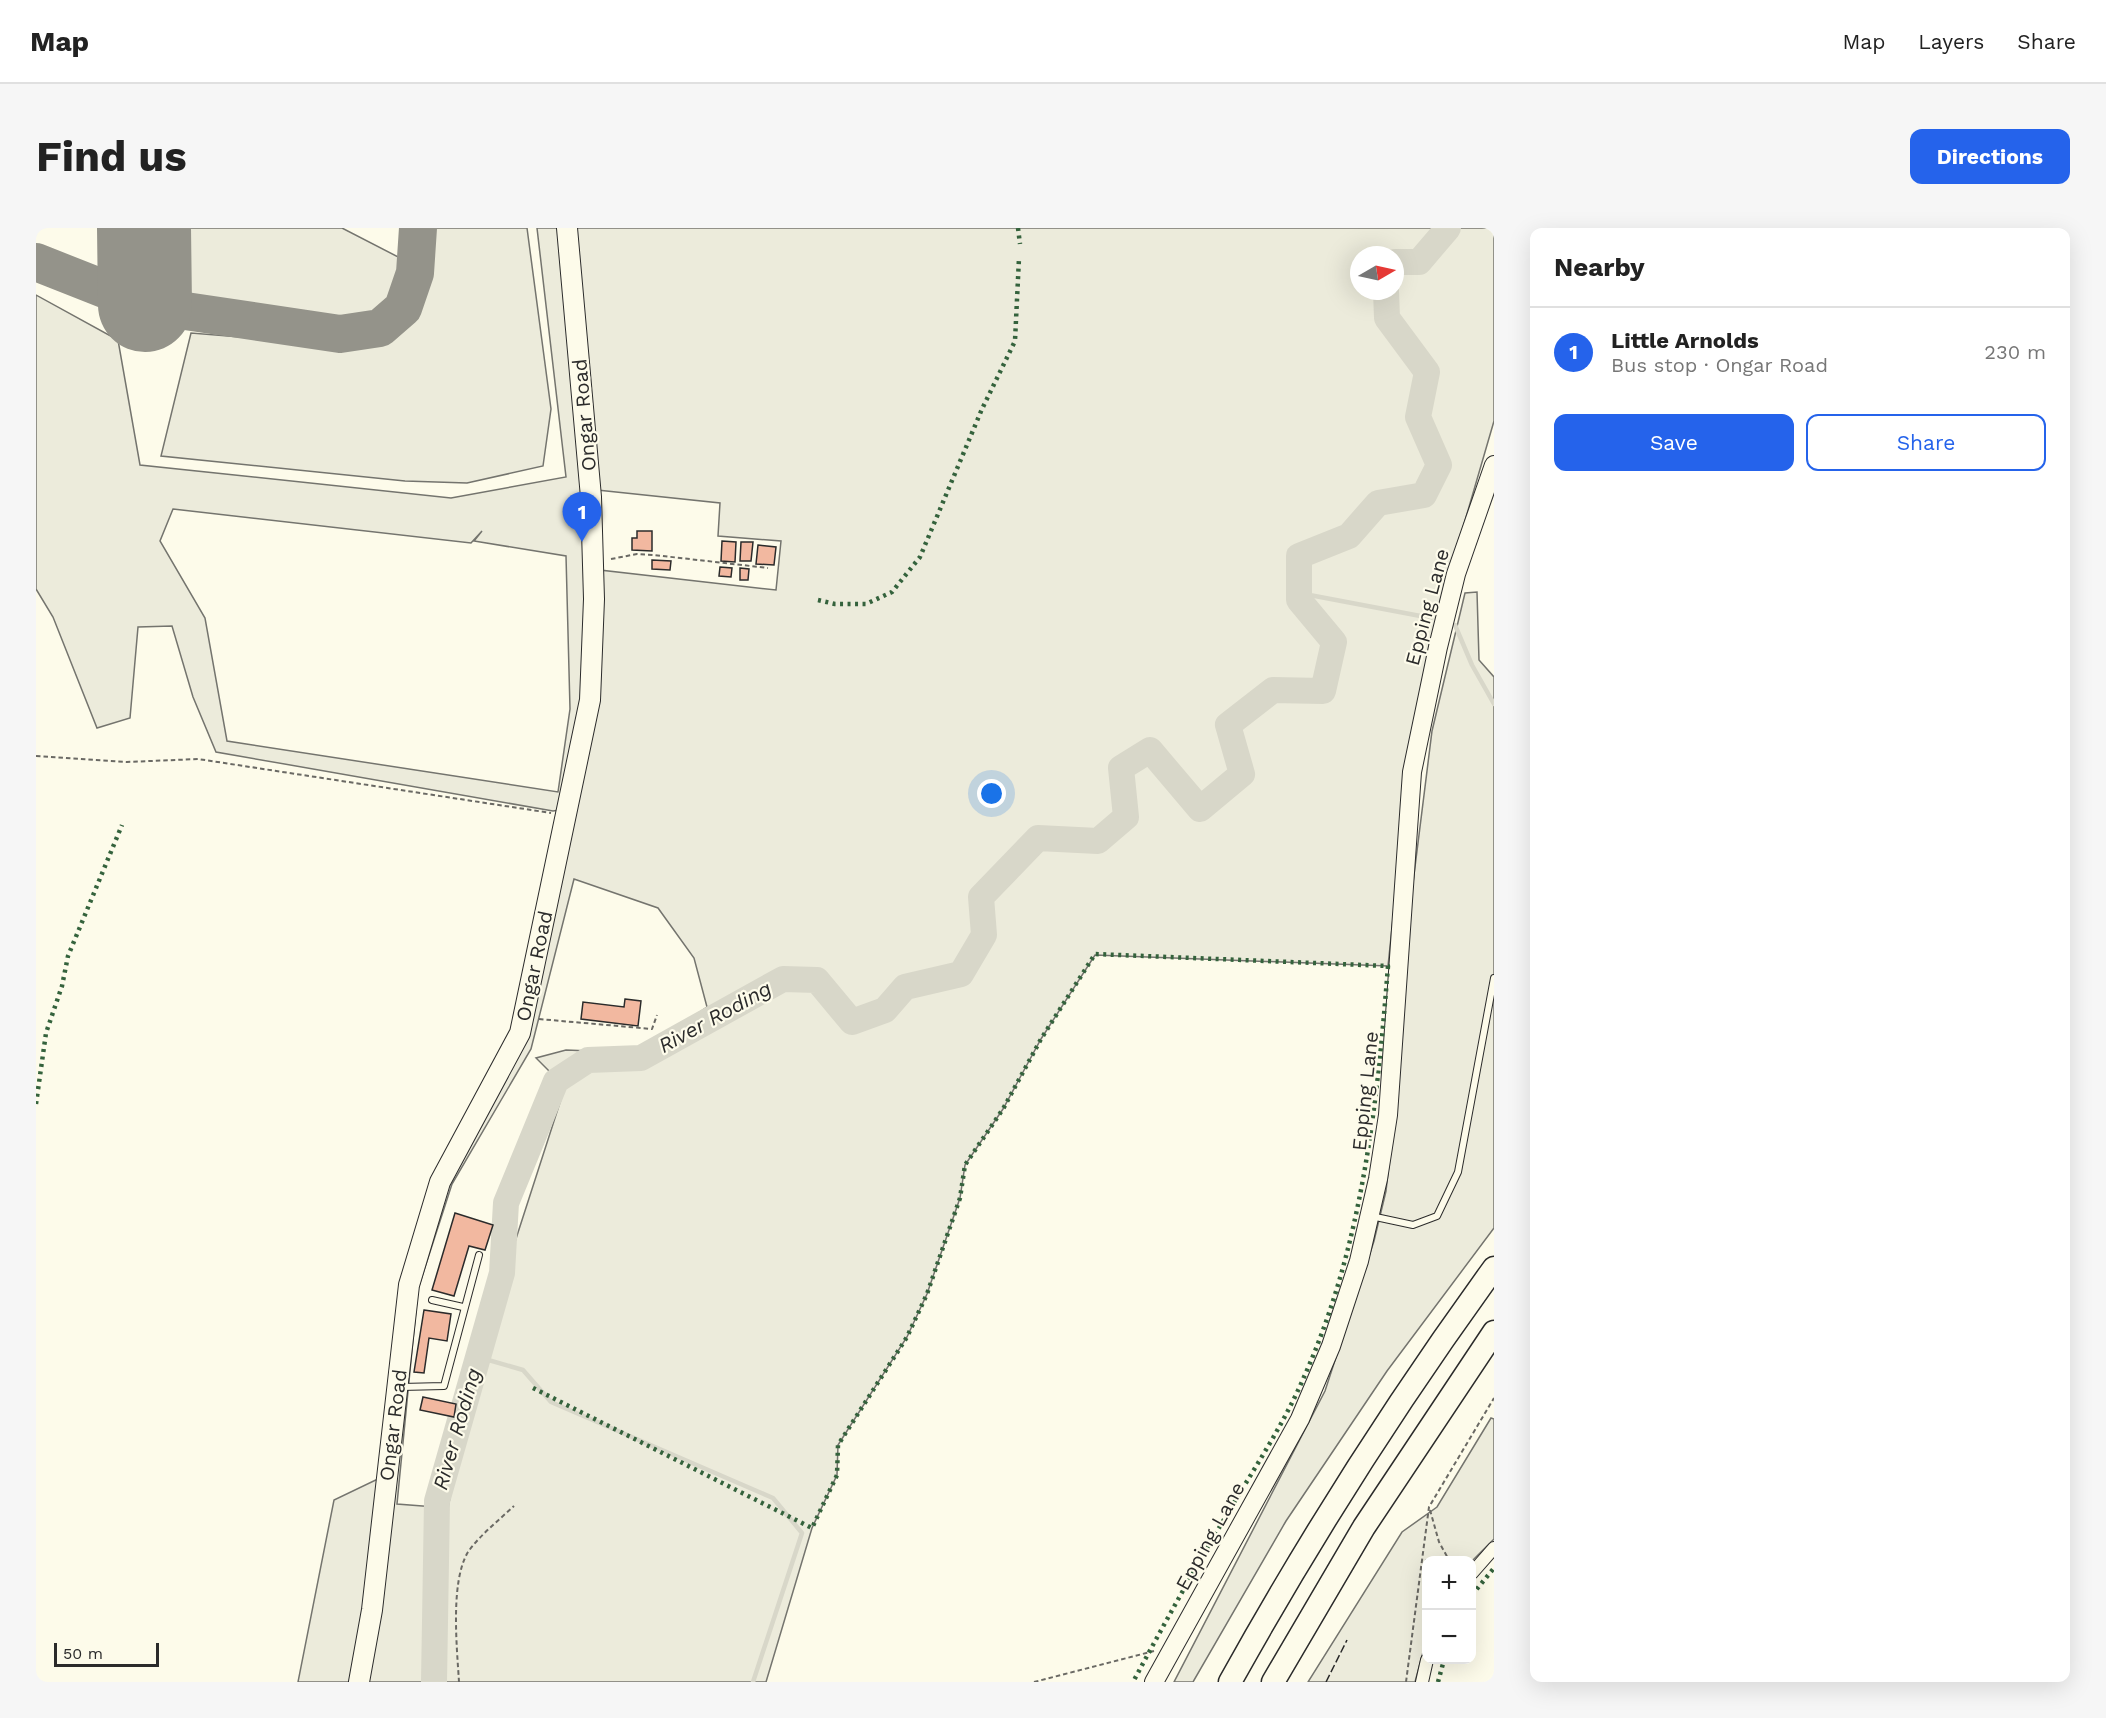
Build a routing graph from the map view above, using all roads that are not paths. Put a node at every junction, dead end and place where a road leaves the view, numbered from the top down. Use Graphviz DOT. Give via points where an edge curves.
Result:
graph roads {
  1 [pos="567,228"];
  2 [pos="1494,465"];
  3 [pos="1494,978"];
  4 [pos="1371,1215"];
  5 [pos="478,1255"];
  6 [pos="1494,1268"];
  7 [pos="432,1300"];
  8 [pos="463,1307"];
  9 [pos="1494,1332"];
  10 [pos="398,1387"];
  11 [pos="1494,1548"];
  12 [pos="1476,1568"];
  13 [pos="1426,1664"];
  14 [pos="359,1682"];
  15 [pos="1154,1682"];
  16 [pos="1230,1682"];
  17 [pos="1273,1682"];
  18 [pos="1422,1682"];
  1 -- 10 [label="main road, Ongar Road" via="591,497 590,700 520,1033 440,1182 410,1285"];
  2 -- 4 [label="street, Epping Lane" via="1456,574 1412,772 1392,1074"];
  3 -- 4 [label="lane" via="1458,1172 1437,1216 1413,1225"];
  4 -- 15 [label="street, Epping Lane" via="1335,1336 1300,1419"];
  5 -- 8 [label="lane"];
  6 -- 16 [label="highway" via="1374,1440"];
  7 -- 8 [label="lane"];
  8 -- 10 [label="lane" via="444,1386"];
  9 -- 17 [label="highway" via="1364,1527"];
  10 -- 14 [label="main road, Ongar Road" via="372,1610"];
  11 -- 12 [label="street"];
  13 -- 18 [label="street"];
}
